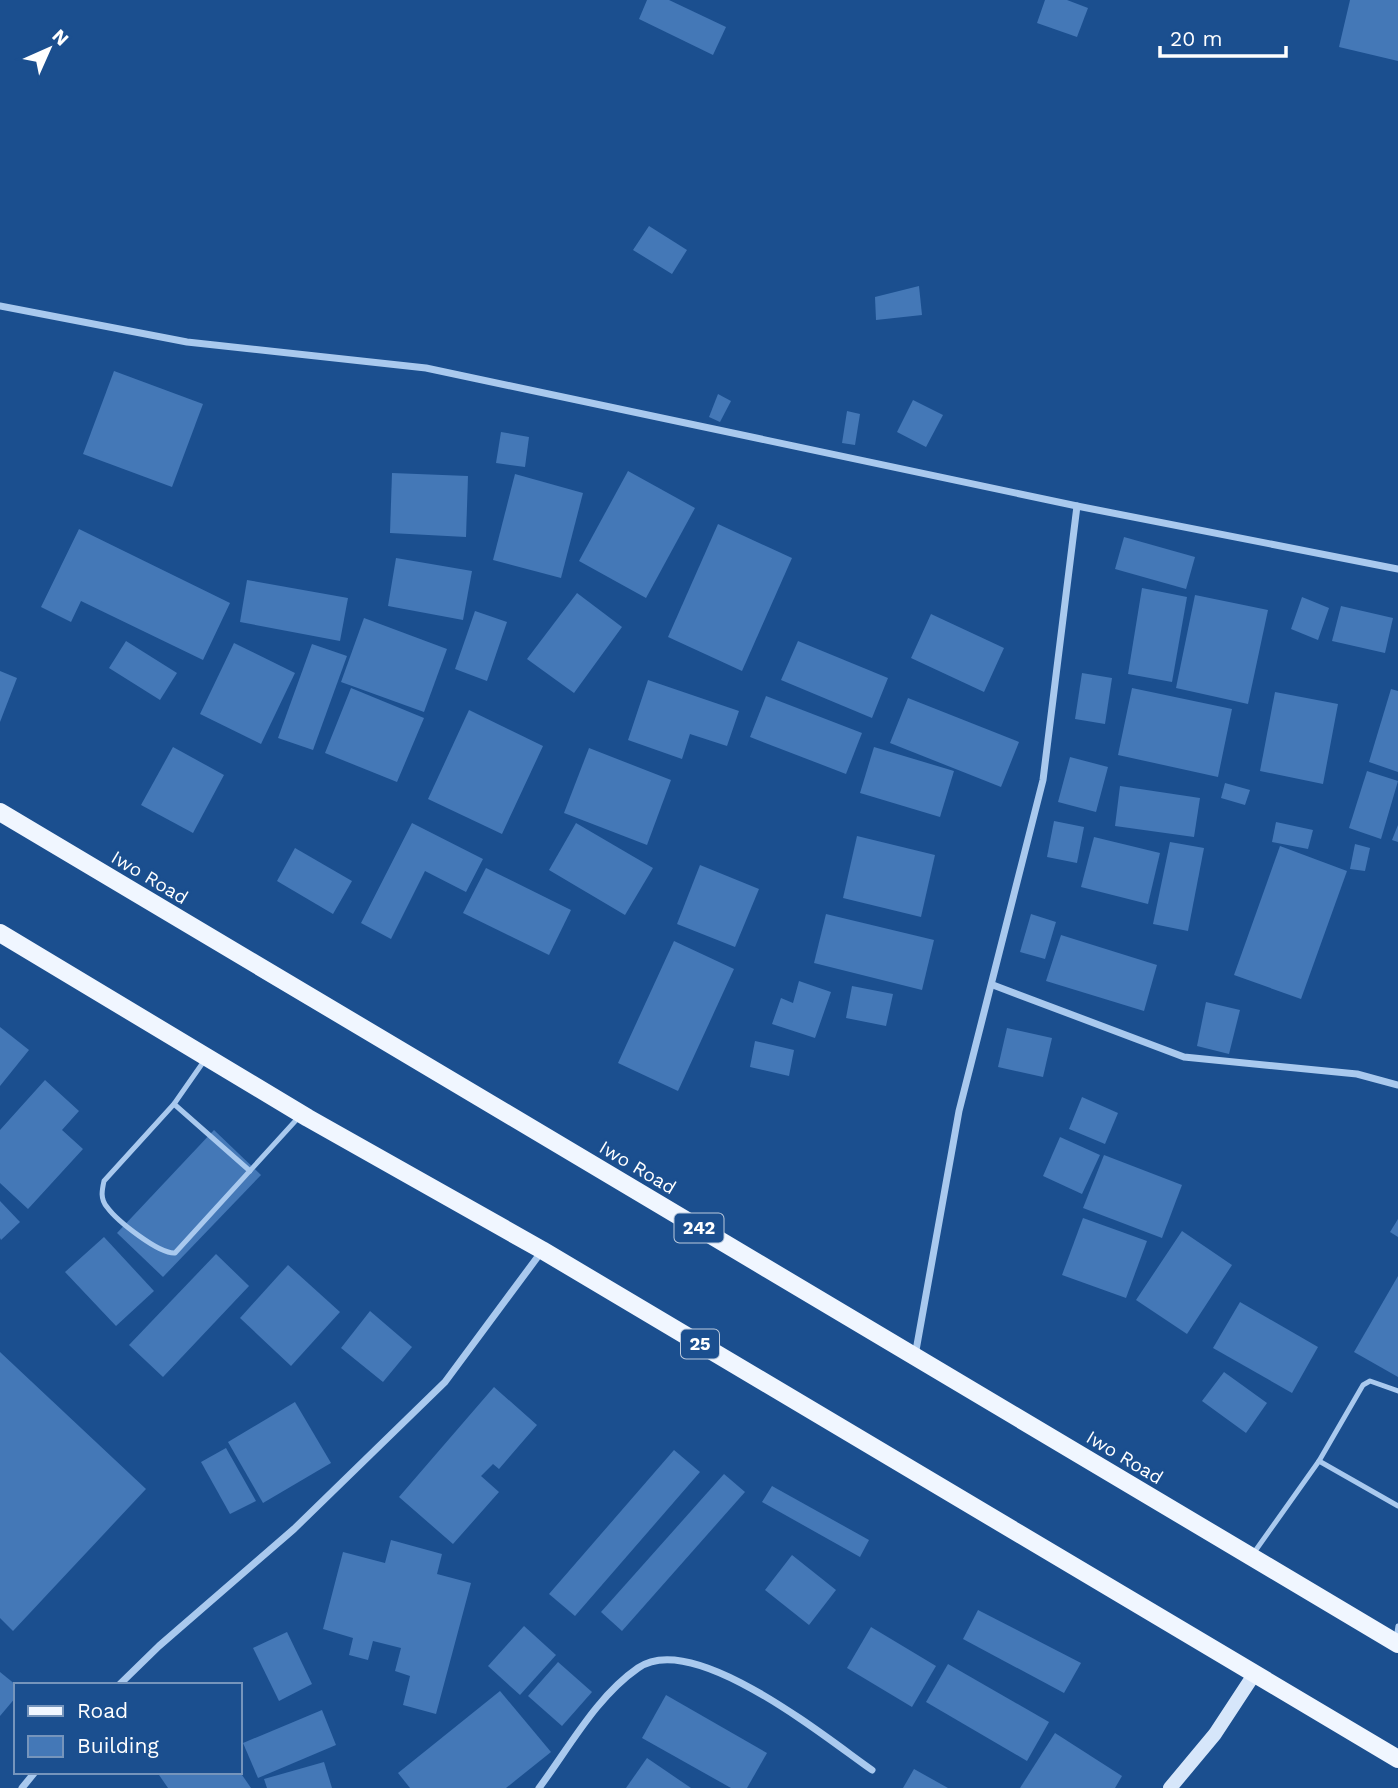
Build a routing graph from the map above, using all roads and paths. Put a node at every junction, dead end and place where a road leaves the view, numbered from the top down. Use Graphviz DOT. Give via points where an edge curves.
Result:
graph roads {
  1 [pos="0,306"];
  2 [pos="1077,506"];
  3 [pos="1398,569"];
  4 [pos="0,812"];
  5 [pos="0,933"];
  6 [pos="993,985"];
  7 [pos="204,1056"];
  8 [pos="1398,1085"];
  9 [pos="174,1104"];
  10 [pos="308,1118"];
  11 [pos="250,1171"];
  12 [pos="542,1250"];
  13 [pos="915,1356"];
  14 [pos="1398,1391"];
  15 [pos="1320,1461"];
  16 [pos="1398,1506"];
  17 [pos="1252,1557"];
  18 [pos="1397,1638"];
  19 [pos="1255,1673"];
  20 [pos="121,1683"];
  21 [pos="1398,1759"];
  22 [pos="872,1770"];
  23 [pos="33,1774"];
  24 [pos="22,1788"];
  25 [pos="539,1788"];
  26 [pos="1170,1788"];
  1 -- 2 [label="street" via="187,342 426,368"];
  2 -- 3 [label="street"];
  2 -- 6 [label="street" via="1043,780"];
  4 -- 13 [label="main road, Iwo Road / 242"];
  5 -- 7 [label="main road, 25"];
  6 -- 8 [label="street" via="1184,1057 1357,1074"];
  6 -- 13 [label="street" via="959,1111"];
  7 -- 9 [label="lane" via="204,1063"];
  7 -- 10 [label="main road, 25"];
  9 -- 11 [label="lane"];
  9 -- 11 [label="lane" via="104,1181 101,1194 106,1207 158,1250 175,1253"];
  10 -- 11 [label="lane" via="296,1118"];
  10 -- 12 [label="main road, 25"];
  12 -- 19 [label="main road, 25"];
  12 -- 20 [label="street" via="445,1382 294,1529"];
  13 -- 17 [label="main road, Iwo Road / 242"];
  14 -- 15 [label="lane" via="1381,1382 1363,1385"];
  15 -- 16 [label="lane"];
  15 -- 17 [label="lane"];
  17 -- 18 [label="main road, Iwo Road / 242"];
  19 -- 21 [label="main road, 25"];
  19 -- 26 [label="street" via="1215,1734"];
  22 -- 25 [label="street" via="759,1690 680,1659 666,1658 638,1668 608,1695"];
  23 -- 24 [label="street"];
}
